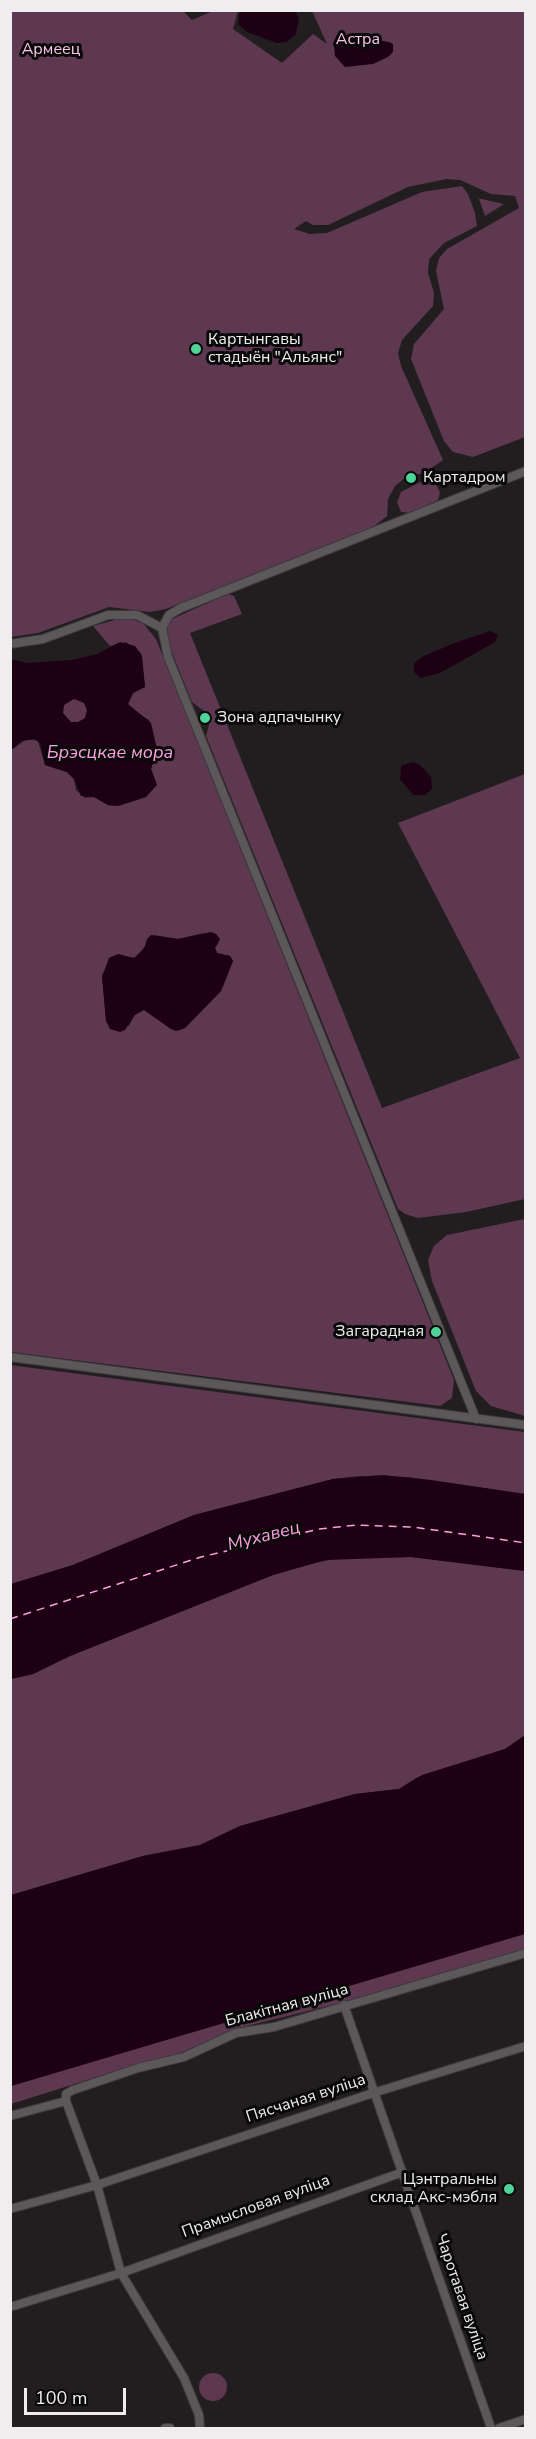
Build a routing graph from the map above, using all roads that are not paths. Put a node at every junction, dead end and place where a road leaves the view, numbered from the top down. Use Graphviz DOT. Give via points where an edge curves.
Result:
graph roads {
  1 [pos="525,471"];
  2 [pos="162,628"];
  3 [pos="10,644"];
  4 [pos="10,1357"];
  5 [pos="476,1419"];
  6 [pos="525,1425"];
  7 [pos="525,1953"];
  8 [pos="344,2006"];
  9 [pos="525,2046"];
  10 [pos="376,2092"];
  11 [pos="66,2101"];
  12 [pos="10,2116"];
  13 [pos="403,2172"];
  14 [pos="97,2185"];
  15 [pos="10,2209"];
  16 [pos="121,2273"];
  17 [pos="10,2307"];
  18 [pos="525,2419"];
  19 [pos="165,2428"];
  20 [pos="170,2428"];
  21 [pos="200,2428"];
  22 [pos="491,2428"];
  23 [pos="499,2428"];
  1 -- 2 [label="street" via="181,608 169,615"];
  2 -- 3 [label="street" via="137,615 108,615 43,639"];
  2 -- 5 [label="street" via="168,657"];
  4 -- 5 [label="street"];
  5 -- 6 [label="street"];
  7 -- 8 [label="street, Блакітная вуліца"];
  8 -- 10 [label="street, Чаротавая вуліца"];
  8 -- 11 [label="street, Блакітная вуліца" via="274,2027 236,2033 184,2057 73,2090 66,2094"];
  9 -- 10 [label="street, Пясчаная вуліца"];
  10 -- 13 [label="street, Чаротавая вуліца"];
  10 -- 14 [label="street, Пясчаная вуліца"];
  11 -- 12 [label="street"];
  11 -- 14 [label="street"];
  13 -- 16 [label="street, Прамысловая вуліца"];
  13 -- 22 [label="street, Чаротавая вуліца"];
  14 -- 15 [label="street, Пясчаная вуліца"];
  14 -- 16 [label="street"];
  16 -- 17 [label="street, Прамысловая вуліца"];
  16 -- 21 [label="street" via="184,2378 199,2415"];
  18 -- 23 [label="street"];
  19 -- 20 [label="street"];
}
